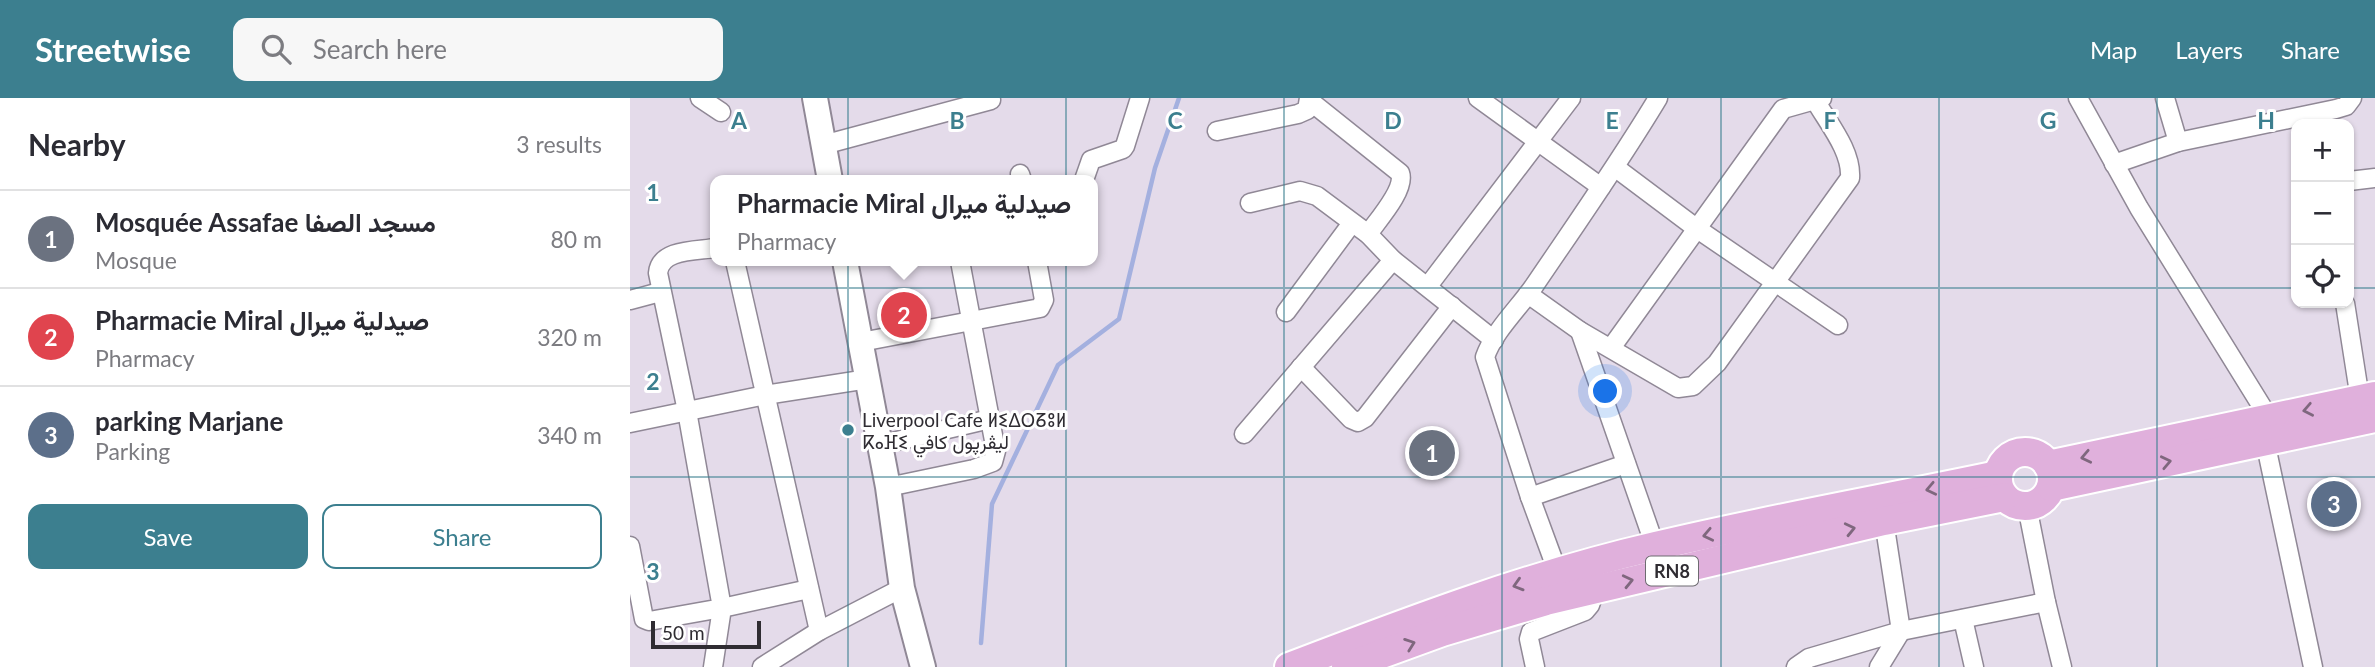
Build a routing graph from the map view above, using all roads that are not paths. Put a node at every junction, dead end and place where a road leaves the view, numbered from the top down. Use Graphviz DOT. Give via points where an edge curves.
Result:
graph roads {
  1 [pos="699,98"];
  2 [pos="815,98"];
  3 [pos="1140,98"];
  4 [pos="1478,98"];
  5 [pos="1572,98"];
  6 [pos="1658,98"];
  7 [pos="2078,98"];
  8 [pos="2165,98"];
  9 [pos="2351,98"];
  10 [pos="1310,99"];
  11 [pos="1818,99"];
  12 [pos="990,100"];
  13 [pos="1793,102"];
  14 [pos="721,113"];
  15 [pos="2314,119"];
  16 [pos="2291,123"];
  17 [pos="1217,131"];
  18 [pos="2178,142"];
  19 [pos="1539,143"];
  20 [pos="824,145"];
  21 [pos="2114,164"];
  22 [pos="1615,168"];
  23 [pos="829,175"];
  24 [pos="1086,175"];
  25 [pos="2375,178"];
  26 [pos="2354,180"];
  27 [pos="1601,187"];
  28 [pos="1250,203"];
  29 [pos="1352,223"];
  30 [pos="1696,228"];
  31 [pos="1368,234"];
  32 [pos="710,249"];
  33 [pos="1393,260"];
  34 [pos="736,266"];
  35 [pos="846,266"];
  36 [pos="961,266"];
  37 [pos="1038,266"];
  38 [pos="1776,282"];
  39 [pos="1428,286"];
  40 [pos="660,292"];
  41 [pos="1528,294"];
  42 [pos="630,300"];
  43 [pos="1452,306"];
  44 [pos="2346,308"];
  45 [pos="1286,312"];
  46 [pos="971,322"];
  47 [pos="1838,325"];
  48 [pos="1580,331"];
  49 [pos="1494,340"];
  50 [pos="861,342"];
  51 [pos="1611,348"];
  52 [pos="1301,368"];
  53 [pos="868,379"];
  54 [pos="765,395"];
  55 [pos="2370,404"];
  56 [pos="687,411"];
  57 [pos="990,419"];
  58 [pos="630,423"];
  59 [pos="2267,429"];
  60 [pos="1244,434"];
  61 [pos="880,445"];
  62 [pos="1626,464"];
  63 [pos="2050,476"];
  64 [pos="888,486"];
  65 [pos="2009,493"];
  66 [pos="1530,496"];
  67 [pos="1884,521"];
  68 [pos="630,546"];
  69 [pos="1655,546"];
  70 [pos="1558,573"];
  71 [pos="633,581"];
  72 [pos="902,588"];
  73 [pos="1597,588"];
  74 [pos="809,589"];
  75 [pos="2046,602"];
  76 [pos="722,608"];
  77 [pos="1964,618"];
  78 [pos="819,631"];
  79 [pos="1901,631"];
  80 [pos="1355,665"];
  81 [pos="713,667"];
  82 [pos="762,667"];
  83 [pos="923,667"];
  84 [pos="1289,667"];
  85 [pos="1535,667"];
  86 [pos="1796,667"];
  87 [pos="1879,667"];
  88 [pos="1974,667"];
  89 [pos="2062,667"];
  90 [pos="2313,667"];
  1 -- 14 [label="street"];
  2 -- 20 [label="street"];
  3 -- 24 [label="street" via="1123,149 1091,160"];
  4 -- 19 [label="street"];
  5 -- 19 [label="street"];
  6 -- 22 [label="street"];
  7 -- 21 [label="street"];
  8 -- 18 [label="street"];
  9 -- 15 [label="street" via="2346,106"];
  10 -- 17 [label="street" via="1307,110 1298,114"];
  10 -- 31 [label="street" via="1402,177 1401,187"];
  11 -- 13 [label="street"];
  11 -- 38 [label="street" via="1846,153 1850,178"];
  12 -- 20 [label="street"];
  13 -- 30 [label="street" via="1783,109"];
  16 -- 18 [label="street"];
  18 -- 21 [label="street"];
  19 -- 27 [label="street"];
  19 -- 39 [label="street"];
  20 -- 23 [label="street"];
  21 -- 59 [label="street"];
  22 -- 27 [label="street"];
  22 -- 30 [label="street"];
  25 -- 26 [label="street"];
  27 -- 41 [label="street"];
  28 -- 29 [label="street" via="1306,191"];
  29 -- 31 [label="street"];
  29 -- 45 [label="street"];
  30 -- 38 [label="street"];
  30 -- 51 [label="street"];
  31 -- 33 [label="street"];
  32 -- 40 [label="street" via="669,256 659,266"];
  33 -- 39 [label="street"];
  33 -- 52 [label="street"];
  34 -- 54 [label="street"];
  35 -- 50 [label="street"];
  36 -- 46 [label="street"];
  37 -- 46 [label="street" via="1044,299 1040,308"];
  38 -- 47 [label="street"];
  38 -- 51 [label="street" via="1717,363 1693,386 1678,388"];
  39 -- 43 [label="street"];
  40 -- 42 [label="street"];
  40 -- 56 [label="street"];
  41 -- 48 [label="street"];
  41 -- 49 [label="street"];
  43 -- 49 [label="street"];
  43 -- 52 [label="street" via="1358,422"];
  44 -- 55 [label="street"];
  46 -- 50 [label="street"];
  46 -- 57 [label="street"];
  48 -- 51 [label="street"];
  48 -- 62 [label="street"];
  49 -- 66 [label="street" via="1485,363"];
  50 -- 53 [label="street"];
  52 -- 60 [label="street"];
  53 -- 54 [label="street"];
  53 -- 61 [label="street"];
  54 -- 56 [label="street"];
  54 -- 74 [label="street"];
  55 -- 59 [label="main road, RN8"];
  56 -- 58 [label="street"];
  56 -- 76 [label="street"];
  57 -- 61 [label="street"];
  57 -- 64 [label="street" via="996,451 993,462"];
  59 -- 63 [label="main road, RN8"];
  59 -- 90 [label="street"];
  61 -- 64 [label="street"];
  62 -- 66 [label="street"];
  62 -- 69 [label="street"];
  63 -- 65 [label="main road, RN8" via="2039,502"];
  63 -- 65 [label="main road" via="2037,455 2015,454 2004,462"];
  64 -- 72 [label="street"];
  65 -- 67 [label="main road, RN8"];
  65 -- 69 [label="main road, RN8, one-way"];
  65 -- 75 [label="street"];
  66 -- 70 [label="street"];
  73 -- 67 [label="main road, RN8, one-way"];
  67 -- 79 [label="street"];
  68 -- 71 [label="street"];
  69 -- 70 [label="main road, RN8"];
  70 -- 84 [label="main road, RN8, one-way" via="1411,620"];
  71 -- 76 [label="street" via="644,619 649,621"];
  72 -- 78 [label="street"];
  72 -- 83 [label="street"];
  80 -- 73 [label="main road, RN8, one-way" via="1442,632"];
  73 -- 85 [label="street" via="1585,611 1531,632"];
  74 -- 76 [label="street"];
  74 -- 78 [label="street"];
  75 -- 77 [label="street"];
  75 -- 89 [label="street"];
  76 -- 81 [label="street"];
  77 -- 79 [label="street"];
  77 -- 88 [label="street"];
  78 -- 82 [label="street"];
  79 -- 86 [label="street" via="1809,658"];
  79 -- 87 [label="street"];
}
